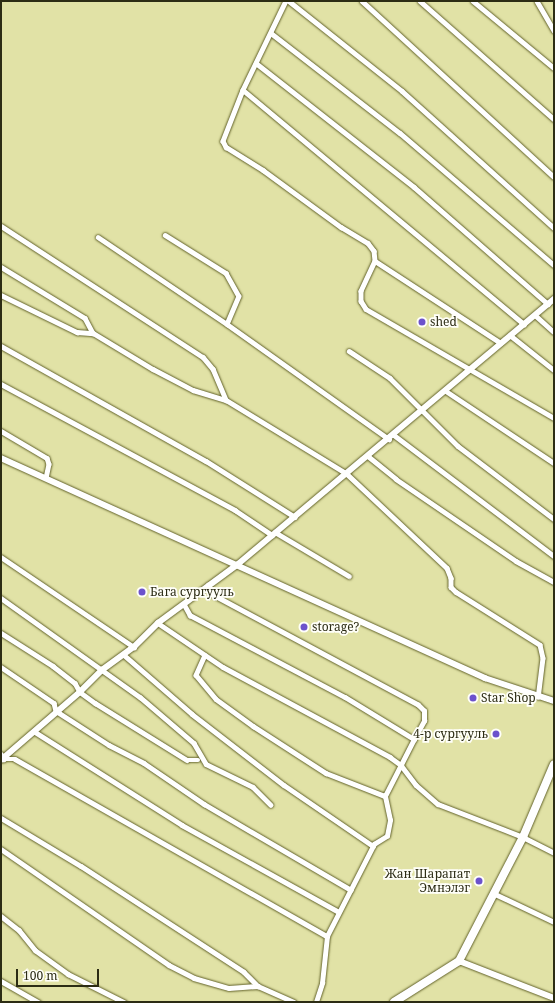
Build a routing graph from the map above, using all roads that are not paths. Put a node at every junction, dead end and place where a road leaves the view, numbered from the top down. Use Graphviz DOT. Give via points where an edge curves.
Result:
graph roads {
  1 [pos="286,1"];
  2 [pos="289,1"];
  3 [pos="362,1"];
  4 [pos="420,1"];
  5 [pos="473,1"];
  6 [pos="537,1"];
  7 [pos="554,31"];
  8 [pos="271,33"];
  9 [pos="256,63"];
  10 [pos="554,68"];
  11 [pos="243,90"];
  12 [pos="554,119"];
  13 [pos="554,177"];
  14 [pos="1,226"];
  15 [pos="554,228"];
  16 [pos="165,235"];
  17 [pos="98,237"];
  18 [pos="375,261"];
  19 [pos="554,265"];
  20 [pos="1,267"];
  21 [pos="1,295"];
  22 [pos="554,299"];
  23 [pos="548,304"];
  24 [pos="535,315"];
  25 [pos="226,324"];
  26 [pos="524,324"];
  27 [pos="554,332"];
  28 [pos="94,333"];
  29 [pos="510,336"];
  30 [pos="501,344"];
  31 [pos="1,346"];
  32 [pos="349,350"];
  33 [pos="469,369"];
  34 [pos="554,370"];
  35 [pos="1,384"];
  36 [pos="446,391"];
  37 [pos="226,400"];
  38 [pos="424,410"];
  39 [pos="554,418"];
  40 [pos="1,431"];
  41 [pos="391,437"];
  42 [pos="368,456"];
  43 [pos="1,458"];
  44 [pos="554,463"];
  45 [pos="347,474"];
  46 [pos="46,478"];
  47 [pos="295,516"];
  48 [pos="554,519"];
  49 [pos="273,534"];
  50 [pos="554,556"];
  51 [pos="1,557"];
  52 [pos="237,565"];
  53 [pos="349,576"];
  54 [pos="554,582"];
  55 [pos="208,585"];
  56 [pos="1,598"];
  57 [pos="184,604"];
  58 [pos="158,623"];
  59 [pos="1,633"];
  60 [pos="134,647"];
  61 [pos="124,655"];
  62 [pos="205,655"];
  63 [pos="1,667"];
  64 [pos="102,670"];
  65 [pos="80,692"];
  66 [pos="538,697"];
  67 [pos="554,701"];
  68 [pos="56,711"];
  69 [pos="35,732"];
  70 [pos="414,740"];
  71 [pos="2,758"];
  72 [pos="198,760"];
  73 [pos="554,764"];
  74 [pos="401,765"];
  75 [pos="385,796"];
  76 [pos="271,805"];
  77 [pos="1,818"];
  78 [pos="523,837"];
  79 [pos="373,846"];
  80 [pos="1,849"];
  81 [pos="554,853"];
  82 [pos="351,890"];
  83 [pos="493,893"];
  84 [pos="338,912"];
  85 [pos="1,916"];
  86 [pos="554,922"];
  87 [pos="327,936"];
  88 [pos="459,961"];
  89 [pos="1,981"];
  90 [pos="258,986"];
  91 [pos="554,998"];
  92 [pos="38,1002"];
  93 [pos="124,1002"];
  94 [pos="294,1002"];
  95 [pos="316,1002"];
  96 [pos="394,1002"];
  1 -- 8 [label="street"];
  2 -- 15 [label="street" via="402,91"];
  3 -- 13 [label="street"];
  4 -- 12 [label="street"];
  5 -- 10 [label="street"];
  6 -- 7 [label="street"];
  8 -- 9 [label="street"];
  8 -- 19 [label="street" via="400,133"];
  9 -- 11 [label="street"];
  9 -- 23 [label="street" via="414,187"];
  11 -- 18 [label="street" via="223,141 226,147 263,170 341,228 361,237 374,251"];
  11 -- 26 [label="street"];
  14 -- 37 [label="street" via="203,357 213,369"];
  16 -- 25 [label="street" via="226,273 239,296"];
  17 -- 25 [label="street"];
  18 -- 30 [label="street"];
  18 -- 33 [label="street" via="361,291 361,301 366,309"];
  20 -- 28 [label="street" via="85,318"];
  21 -- 28 [label="street" via="77,332"];
  22 -- 23 [label="street"];
  23 -- 24 [label="street"];
  24 -- 26 [label="street"];
  24 -- 27 [label="street"];
  25 -- 41 [label="street"];
  26 -- 29 [label="street"];
  28 -- 37 [label="street" via="175,381"];
  29 -- 30 [label="street"];
  29 -- 34 [label="street"];
  30 -- 33 [label="street"];
  31 -- 47 [label="street" via="206,461"];
  32 -- 38 [label="street" via="390,378"];
  33 -- 36 [label="street"];
  33 -- 39 [label="street"];
  35 -- 49 [label="street" via="235,510"];
  36 -- 38 [label="street"];
  36 -- 44 [label="street"];
  37 -- 45 [label="street"];
  38 -- 41 [label="street"];
  38 -- 48 [label="street" via="458,446"];
  40 -- 46 [label="street" via="47,458 49,464"];
  41 -- 42 [label="street"];
  41 -- 50 [label="street"];
  42 -- 45 [label="street"];
  42 -- 54 [label="street" via="396,479 516,561"];
  43 -- 46 [label="street"];
  45 -- 47 [label="street"];
  45 -- 66 [label="street" via="447,568 451,587 456,592 540,645 543,658"];
  46 -- 52 [label="street"];
  47 -- 49 [label="street"];
  49 -- 52 [label="street"];
  49 -- 53 [label="street"];
  51 -- 60 [label="street"];
  52 -- 55 [label="street"];
  52 -- 66 [label="street" via="485,678"];
  55 -- 57 [label="street"];
  55 -- 70 [label="street" via="213,595 418,705 424,711 424,721"];
  56 -- 64 [label="street"];
  57 -- 58 [label="street"];
  57 -- 70 [label="street" via="190,615 345,697"];
  58 -- 60 [label="street"];
  58 -- 62 [label="street"];
  59 -- 65 [label="street" via="53,666 75,683"];
  60 -- 61 [label="street"];
  61 -- 64 [label="street"];
  61 -- 79 [label="street" via="192,714 284,786"];
  62 -- 74 [label="street" via="390,756"];
  62 -- 75 [label="street" via="196,675 216,699 326,773"];
  63 -- 68 [label="street" via="54,703"];
  64 -- 65 [label="street"];
  64 -- 76 [label="street" via="140,697 194,743 206,764 253,787"];
  65 -- 68 [label="street"];
  65 -- 72 [label="street" via="187,760"];
  66 -- 67 [label="street"];
  68 -- 69 [label="street"];
  68 -- 82 [label="street" via="177,784 204,804"];
  69 -- 71 [label="street"];
  69 -- 84 [label="street" via="182,825"];
  70 -- 74 [label="street"];
  71 -- 87 [label="street" via="16,759"];
  73 -- 78 [label="highway"];
  74 -- 75 [label="street"];
  74 -- 78 [label="street" via="416,785 438,804"];
  75 -- 79 [label="street" via="390,820 387,836"];
  77 -- 90 [label="street" via="81,866 244,972"];
  78 -- 81 [label="street"];
  78 -- 83 [label="highway"];
  79 -- 82 [label="street"];
  80 -- 90 [label="street" via="169,965 194,978 229,988"];
  82 -- 84 [label="street"];
  83 -- 86 [label="street"];
  83 -- 88 [label="highway"];
  84 -- 87 [label="street"];
  85 -- 93 [label="street" via="19,930 35,950 68,974"];
  87 -- 95 [label="street" via="322,983"];
  88 -- 91 [label="main road"];
  88 -- 96 [label="highway"];
  89 -- 92 [label="street"];
  90 -- 94 [label="street"];
}
